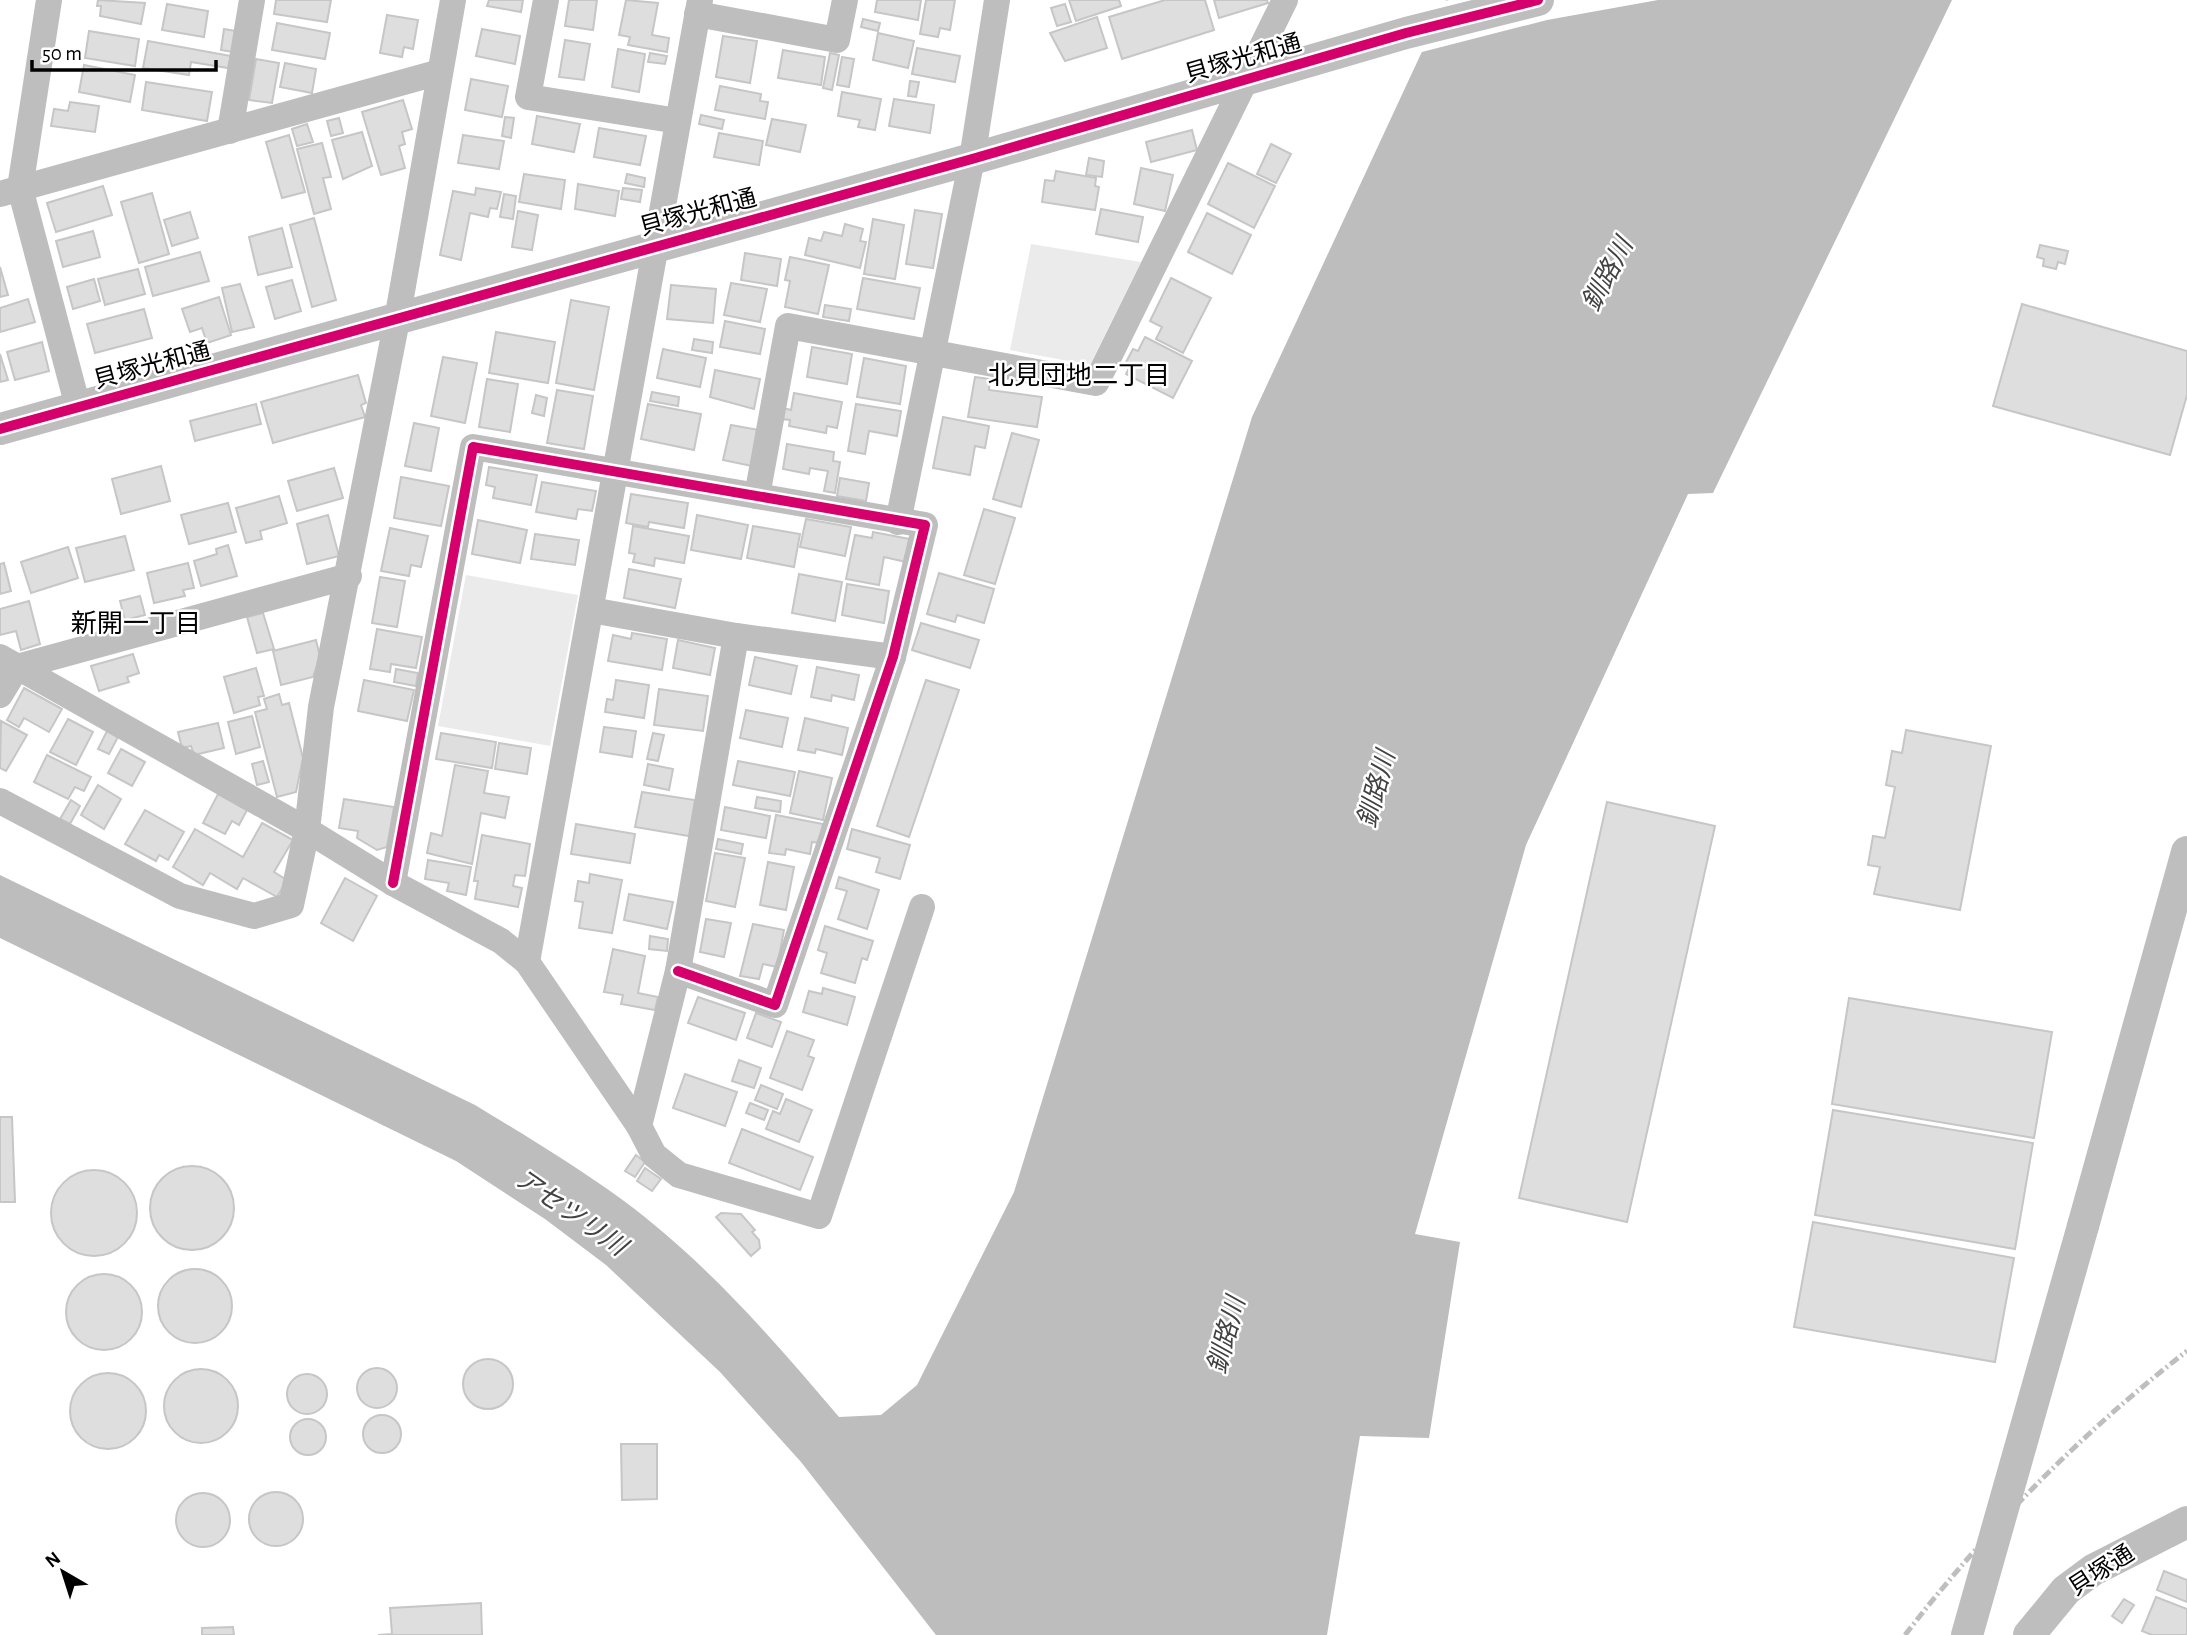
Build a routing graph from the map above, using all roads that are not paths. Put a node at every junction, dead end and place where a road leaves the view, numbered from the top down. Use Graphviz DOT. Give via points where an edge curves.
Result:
graph roads {
  1 [pos="252,0"];
  2 [pos="453,0"];
  3 [pos="546,0"];
  4 [pos="845,0"];
  5 [pos="996,0"];
  6 [pos="1285,0"];
  7 [pos="1538,0"];
  8 [pos="42,1"];
  9 [pos="699,7"];
  10 [pos="440,72"];
  11 [pos="1245,79"];
  12 [pos="678,121"];
  13 [pos="230,131"];
  14 [pos="972,159"];
  15 [pos="10,191"];
  16 [pos="656,246"];
  17 [pos="397,320"];
  18 [pos="933,352"];
  19 [pos="78,407"];
  20 [pos="0,429"];
  21 [pos="616,472"];
  22 [pos="757,496"];
  23 [pos="898,522"];
  24 [pos="349,576"];
  25 [pos="591,610"];
  26 [pos="736,636"];
  27 [pos="893,657"];
  28 [pos="8,662"];
  29 [pos="0,695"];
  30 [pos="0,802"];
  31 [pos="307,830"];
  32 [pos="2187,852"];
  33 [pos="393,883"];
  34 [pos="922,907"];
  35 [pos="527,962"];
  36 [pos="677,971"];
  37 [pos="639,1126"];
  38 [pos="2187,1522"];
  39 [pos="1967,1635"];
  40 [pos="2029,1635"];
  1 -- 13 [label="street"];
  2 -- 10 [label="street"];
  3 -- 12 [label="street" via="528,97"];
  4 -- 9 [label="street" via="837,40"];
  5 -- 14 [label="street"];
  6 -- 11 [label="street"];
  7 -- 11 [label="street, 貝塚光和通"];
  8 -- 15 [label="street"];
  9 -- 12 [label="street"];
  10 -- 13 [label="street"];
  10 -- 17 [label="street"];
  11 -- 14 [label="street, 貝塚光和通"];
  11 -- 18 [label="street" via="1096,383"];
  12 -- 16 [label="street"];
  13 -- 15 [label="street"];
  14 -- 16 [label="street, 貝塚光和通"];
  14 -- 18 [label="street"];
  15 -- 19 [label="street"];
  16 -- 17 [label="street, 貝塚光和通"];
  16 -- 21 [label="street"];
  17 -- 19 [label="street, 貝塚光和通"];
  17 -- 24 [label="street"];
  18 -- 22 [label="street" via="788,326"];
  18 -- 23 [label="street"];
  19 -- 20 [label="street, 貝塚光和通"];
  21 -- 22 [label="street"];
  21 -- 25 [label="street"];
  21 -- 33 [label="street" via="473,447"];
  22 -- 23 [label="street"];
  23 -- 27 [label="street" via="925,525"];
  24 -- 28 [label="street"];
  24 -- 31 [label="street" via="321,707"];
  25 -- 26 [label="street"];
  25 -- 35 [label="street"];
  26 -- 27 [label="street"];
  26 -- 36 [label="street"];
  27 -- 36 [label="street" via="775,1005"];
  28 -- 29 [label="street"];
  28 -- 31 [label="street"];
  30 -- 31 [label="street" via="180,896 254,916 291,905"];
  31 -- 33 [label="street"];
  32 -- 39 [label="street, bridge"];
  33 -- 35 [label="street" via="501,941"];
  34 -- 37 [label="street" via="819,1216 679,1175 654,1155"];
  35 -- 37 [label="street"];
  36 -- 37 [label="street"];
  38 -- 40 [label="street, 貝塚通" via="2093,1570 2066,1590"];
}
